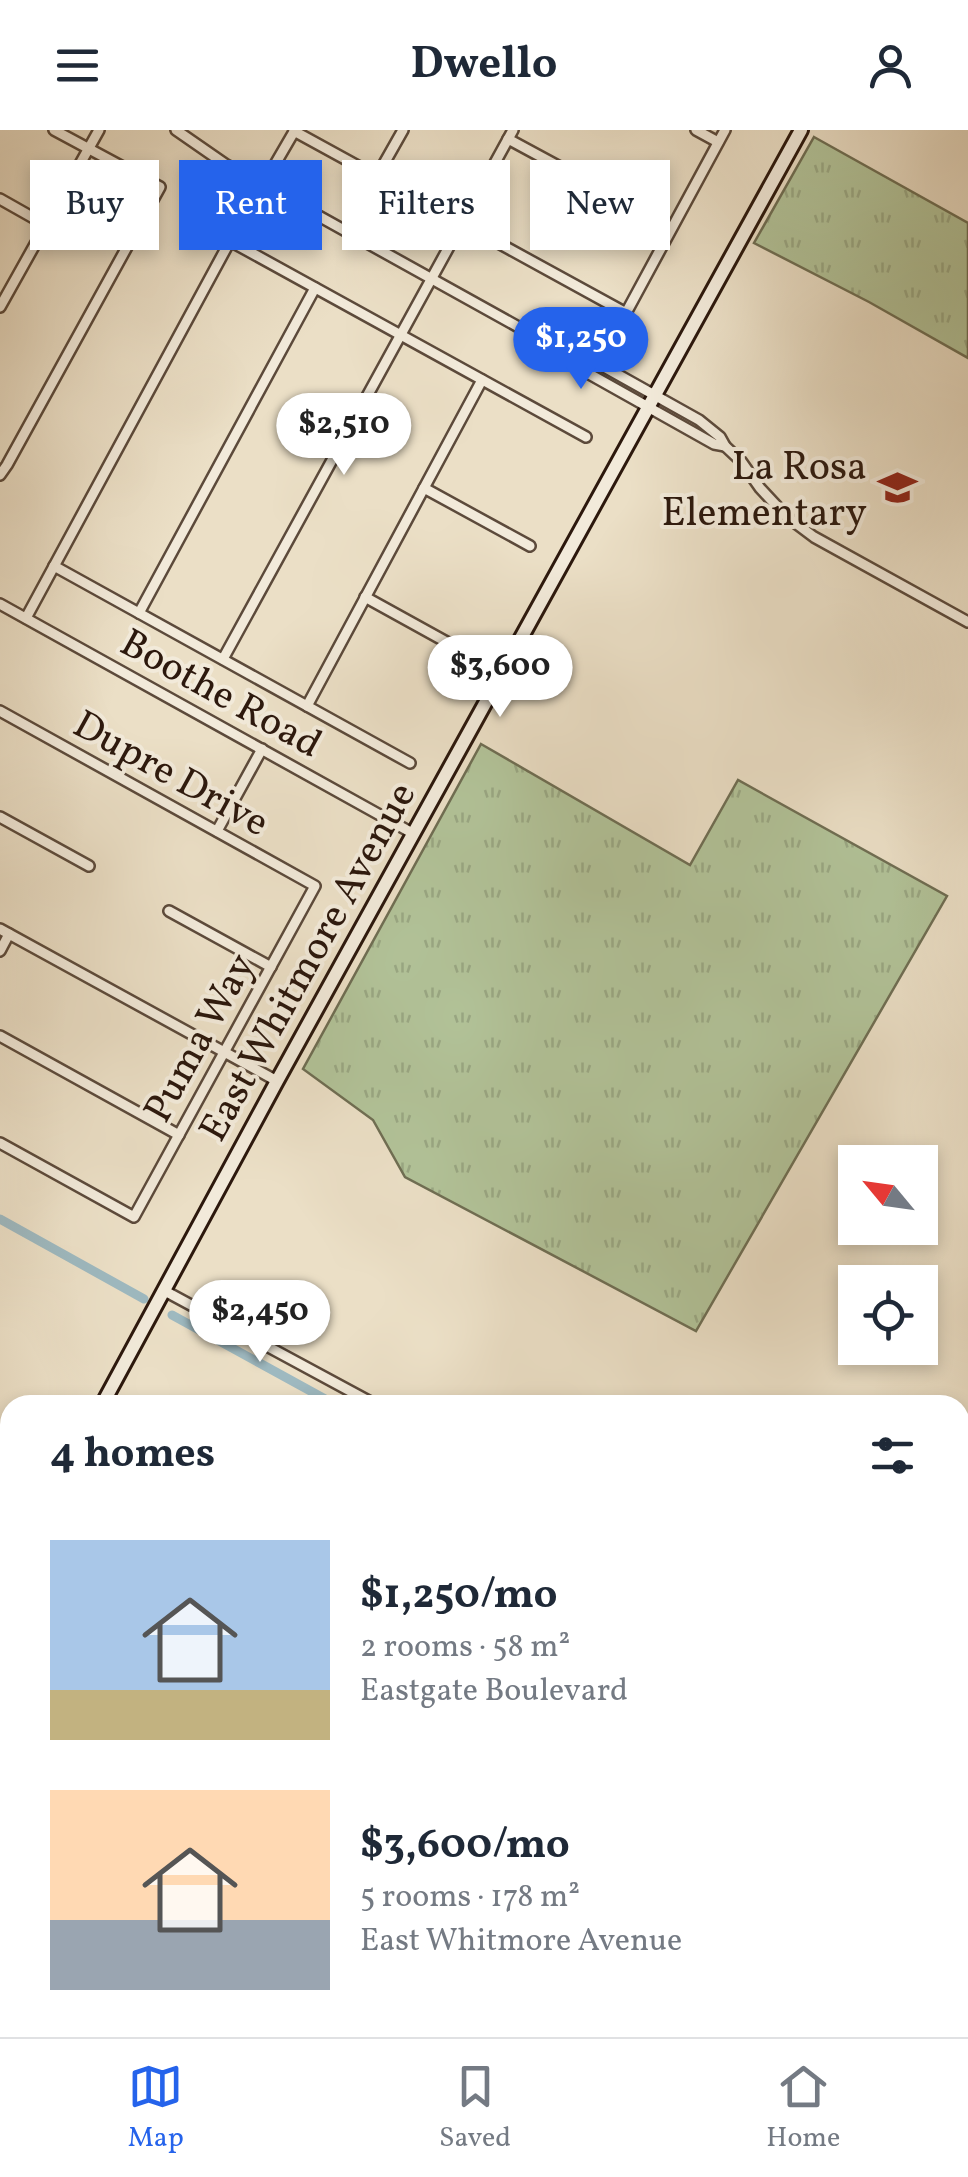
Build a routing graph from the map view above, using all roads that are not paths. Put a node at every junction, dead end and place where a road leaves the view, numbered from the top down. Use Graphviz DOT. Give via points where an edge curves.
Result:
graph roads {
  1 [pos="54,130"];
  2 [pos="99,130"];
  3 [pos="295,130"];
  4 [pos="403,130"];
  5 [pos="696,130"];
  6 [pos="725,130"];
  7 [pos="801,130"];
  8 [pos="179,131"];
  9 [pos="510,134"];
  10 [pos="718,142"];
  11 [pos="89,149"];
  12 [pos="83,160"];
  13 [pos="218,160"];
  14 [pos="278,160"];
  15 [pos="348,160"];
  16 [pos="386,160"];
  17 [pos="496,160"];
  18 [pos="553,160"];
  19 [pos="0,199"];
  20 [pos="30,216"];
  21 [pos="322,218"];
  22 [pos="510,249"];
  23 [pos="31,250"];
  24 [pos="447,250"];
  25 [pos="431,278"];
  26 [pos="314,288"];
  27 [pos="1,301"];
  28 [pos="400,335"];
  29 [pos="482,380"];
  30 [pos="651,400"];
  31 [pos="586,437"];
  32 [pos="0,474"];
  33 [pos="424,488"];
  34 [pos="530,546"];
  35 [pos="54,566"];
  36 [pos="365,597"];
  37 [pos="0,604"];
  38 [pos="139,613"];
  39 [pos="26,618"];
  40 [pos="968,622"];
  41 [pos="470,655"];
  42 [pos="223,659"];
  43 [pos="306,706"];
  44 [pos="0,711"];
  45 [pos="262,749"];
  46 [pos="410,763"];
  47 [pos="0,817"];
  48 [pos="217,831"];
  49 [pos="414,834"];
  50 [pos="90,866"];
  51 [pos="315,886"];
  52 [pos="169,911"];
  53 [pos="5,932"];
  54 [pos="0,951"];
  55 [pos="270,967"];
  56 [pos="0,1036"];
  57 [pos="224,1052"];
  58 [pos="277,1081"];
  59 [pos="179,1135"];
  60 [pos="0,1143"];
  61 [pos="162,1290"];
  62 [pos="107,1395"];
  63 [pos="357,1395"];
  1 -- 11 [label="street"];
  2 -- 11 [label="street"];
  3 -- 14 [label="street"];
  3 -- 15 [label="street"];
  4 -- 16 [label="street"];
  5 -- 10 [label="street"];
  6 -- 10 [label="street"];
  7 -- 30 [label="main road, East Whitmore Avenue"];
  8 -- 13 [label="street"];
  9 -- 17 [label="street"];
  9 -- 18 [label="street"];
  10 -- 22 [label="street" via="626,313"];
  11 -- 12 [label="street"];
  11 -- 32 [label="street" via="160,187"];
  19 -- 20 [label="street"];
  21 -- 25 [label="street"];
  23 -- 27 [label="street"];
  24 -- 25 [label="street"];
  25 -- 28 [label="street"];
  25 -- 30 [label="street" via="540,339 574,366"];
  26 -- 28 [label="street"];
  26 -- 35 [label="street" via="230,241"];
  26 -- 38 [label="street"];
  28 -- 29 [label="street"];
  28 -- 42 [label="street"];
  29 -- 31 [label="street"];
  29 -- 33 [label="street"];
  30 -- 40 [label="street" via="725,446 814,538"];
  30 -- 49 [label="main road, East Whitmore Avenue"];
  33 -- 34 [label="street"];
  33 -- 36 [label="street"];
  35 -- 38 [label="street"];
  35 -- 39 [label="street"];
  36 -- 41 [label="street"];
  36 -- 43 [label="street"];
  37 -- 39 [label="street, Boothe Road"];
  38 -- 42 [label="street"];
  39 -- 45 [label="street, Boothe Road"];
  42 -- 43 [label="street"];
  43 -- 46 [label="street"];
  44 -- 48 [label="street, Dupre Drive"];
  45 -- 48 [label="street"];
  45 -- 49 [label="street, Boothe Road"];
  47 -- 50 [label="street"];
  48 -- 51 [label="street, Dupre Drive"];
  49 -- 58 [label="main road, East Whitmore Avenue"];
  51 -- 55 [label="street, Puma Way"];
  52 -- 55 [label="street"];
  53 -- 54 [label="street"];
  53 -- 57 [label="street"];
  55 -- 57 [label="street, Puma Way"];
  56 -- 59 [label="street"];
  57 -- 58 [label="street"];
  57 -- 59 [label="street, Puma Way"];
  58 -- 61 [label="main road, East Whitmore Avenue"];
  59 -- 60 [label="street, Puma Way" via="134,1216"];
  61 -- 62 [label="main road, East Whitmore Avenue"];
  61 -- 63 [label="street"];
}
